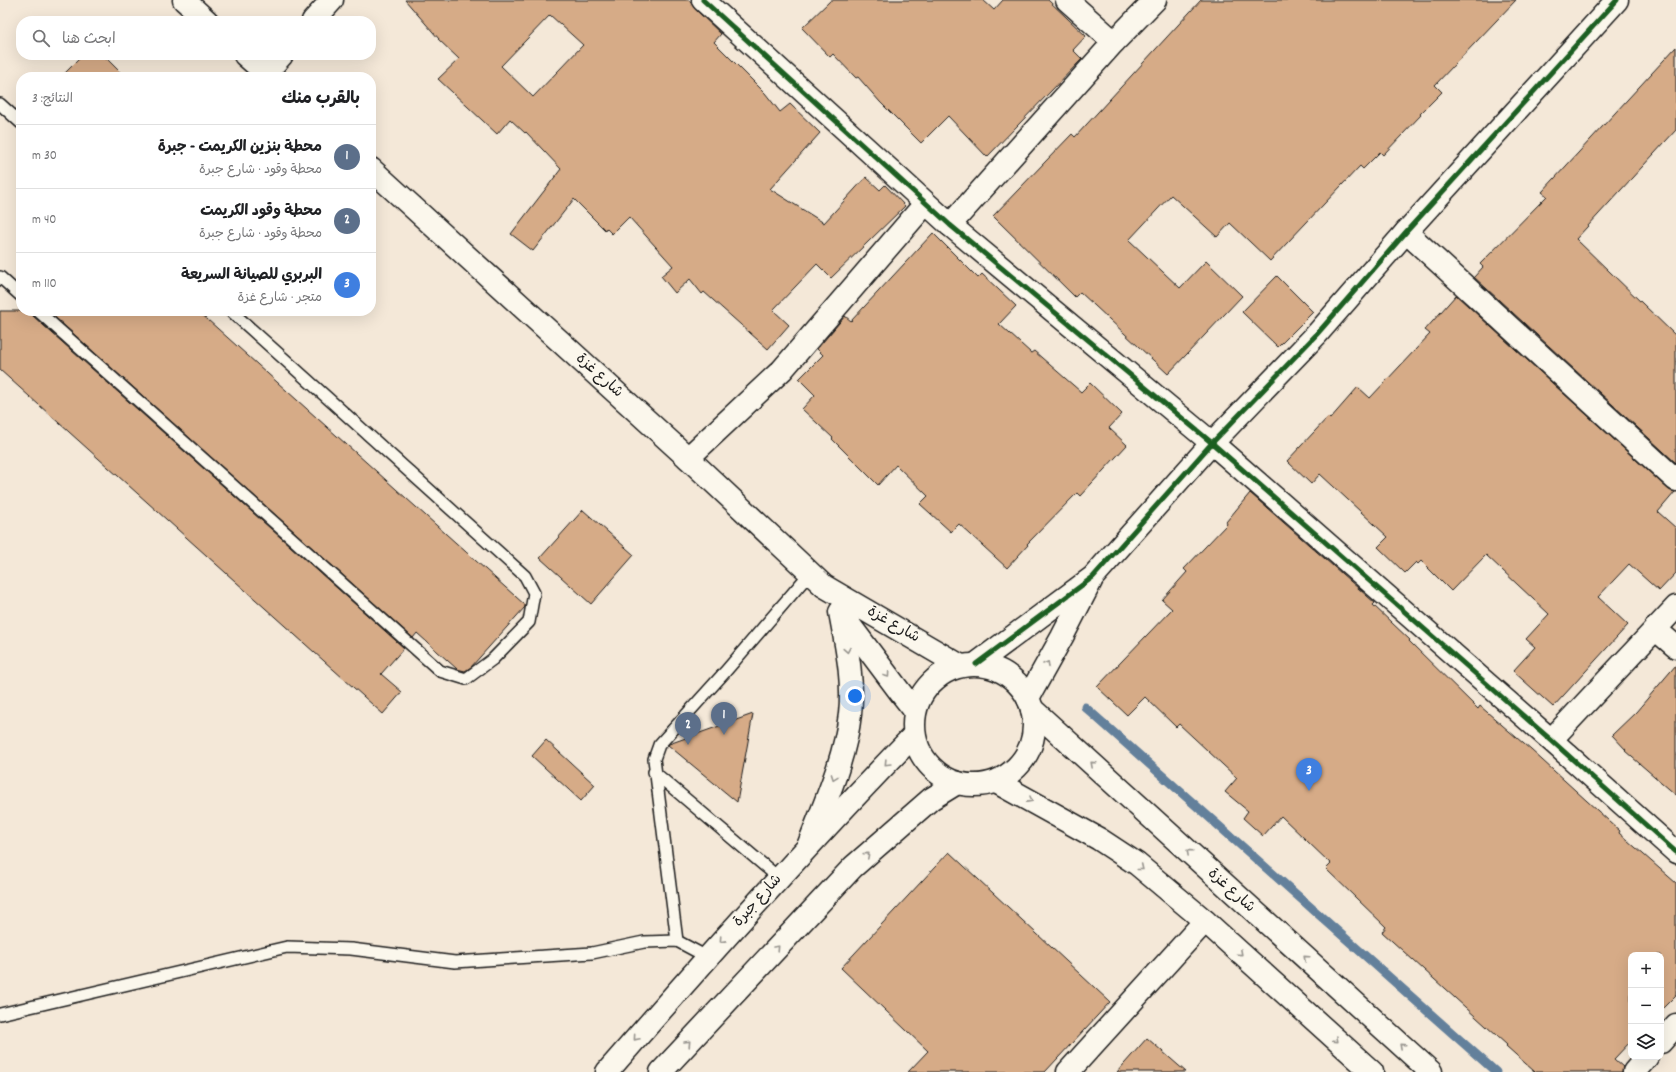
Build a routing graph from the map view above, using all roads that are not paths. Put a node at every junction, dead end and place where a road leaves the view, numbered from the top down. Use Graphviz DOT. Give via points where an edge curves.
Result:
graph roads {
  1 [pos="184,0"];
  2 [pos="332,0"];
  3 [pos="703,0"];
  4 [pos="1067,0"];
  5 [pos="1155,0"];
  6 [pos="1617,0"];
  7 [pos="202,16"];
  8 [pos="318,16"];
  9 [pos="1114,42"];
  10 [pos="251,60"];
  11 [pos="278,60"];
  12 [pos="265,72"];
  13 [pos="270,72"];
  14 [pos="0,104"];
  15 [pos="16,118"];
  16 [pos="376,174"];
  17 [pos="926,204"];
  18 [pos="950,225"];
  19 [pos="1406,232"];
  20 [pos="0,277"];
  21 [pos="16,291"];
  22 [pos="44,316"];
  23 [pos="236,316"];
  24 [pos="1212,443"];
  25 [pos="688,458"];
  26 [pos="1676,480"];
  27 [pos="1093,577"];
  28 [pos="817,580"];
  29 [pos="1676,607"];
  30 [pos="840,612"];
  31 [pos="1655,629"];
  32 [pos="1676,647"];
  33 [pos="969,665"];
  34 [pos="1030,703"];
  35 [pos="915,711"];
  36 [pos="914,735"];
  37 [pos="1551,740"];
  38 [pos="654,772"];
  39 [pos="996,782"];
  40 [pos="957,783"];
  41 [pos="809,844"];
  42 [pos="1676,852"];
  43 [pos="779,878"];
  44 [pos="1205,921"];
  45 [pos="677,940"];
  46 [pos="707,957"];
  47 [pos="0,1014"];
  48 [pos="1676,1025"];
  49 [pos="1664,1039"];
  50 [pos="1644,1060"];
  51 [pos="607,1072"];
  52 [pos="661,1072"];
  53 [pos="1068,1072"];
  54 [pos="1372,1072"];
  55 [pos="1431,1072"];
  56 [pos="1634,1072"];
  1 -- 7 [label="street"];
  2 -- 8 [label="street"];
  3 -- 17 [label="street"];
  4 -- 9 [label="street"];
  5 -- 9 [label="street"];
  6 -- 19 [label="street"];
  9 -- 18 [label="street"];
  10 -- 12 [label="street"];
  11 -- 13 [label="street"];
  14 -- 15 [label="lane"];
  16 -- 25 [label="street, شارع غزة"];
  17 -- 18 [label="street"];
  17 -- 25 [label="street" via="782,370"];
  18 -- 24 [label="street"];
  19 -- 24 [label="street" via="1317,334"];
  19 -- 26 [label="street"];
  20 -- 21 [label="lane"];
  22 -- 23 [label="lane" via="440,671 466,679 493,658 529,622 534,593 525,576"];
  24 -- 27 [label="street"];
  24 -- 37 [label="street"];
  25 -- 28 [label="street, شارع غزة"];
  27 -- 33 [label="street"];
  34 -- 27 [label="street, one-way"];
  28 -- 30 [label="street, شارع غزة"];
  28 -- 33 [label="street, شارع غزة"];
  28 -- 38 [label="lane" via="725,672 659,745 654,759"];
  29 -- 31 [label="street"];
  30 -- 35 [label="street, شارع غزة, one-way"];
  30 -- 41 [label="street, one-way" via="850,666 850,714 845,745"];
  31 -- 32 [label="street"];
  31 -- 37 [label="street"];
  33 -- 34 [label="street" via="992,668 1006,674 1018,685"];
  33 -- 35 [label="street" via="940,675 924,690"];
  34 -- 39 [label="street" via="1034,731 1028,752 1015,770"];
  55 -- 34 [label="street, شارع غزة, one-way"];
  35 -- 36 [label="street"];
  36 -- 40 [label="street" via="922,757 937,773"];
  36 -- 41 [label="street, شارع جبرة, one-way"];
  37 -- 42 [label="street"];
  38 -- 43 [label="lane"];
  38 -- 45 [label="lane"];
  39 -- 40 [label="street" via="977,786"];
  39 -- 44 [label="street, one-way" via="1099,839 1137,864"];
  52 -- 40 [label="street, one-way" via="853,867 931,799"];
  41 -- 43 [label="street, شارع جبرة"];
  43 -- 46 [label="street, شارع جبرة, one-way"];
  44 -- 53 [label="street"];
  44 -- 54 [label="street, one-way"];
  45 -- 46 [label="lane"];
  45 -- 47 [label="lane" via="644,942 592,953 455,962 351,949 287,947"];
  46 -- 51 [label="street, شارع جبرة, one-way"];
  48 -- 49 [label="street"];
  50 -- 56 [label="street"];
}
